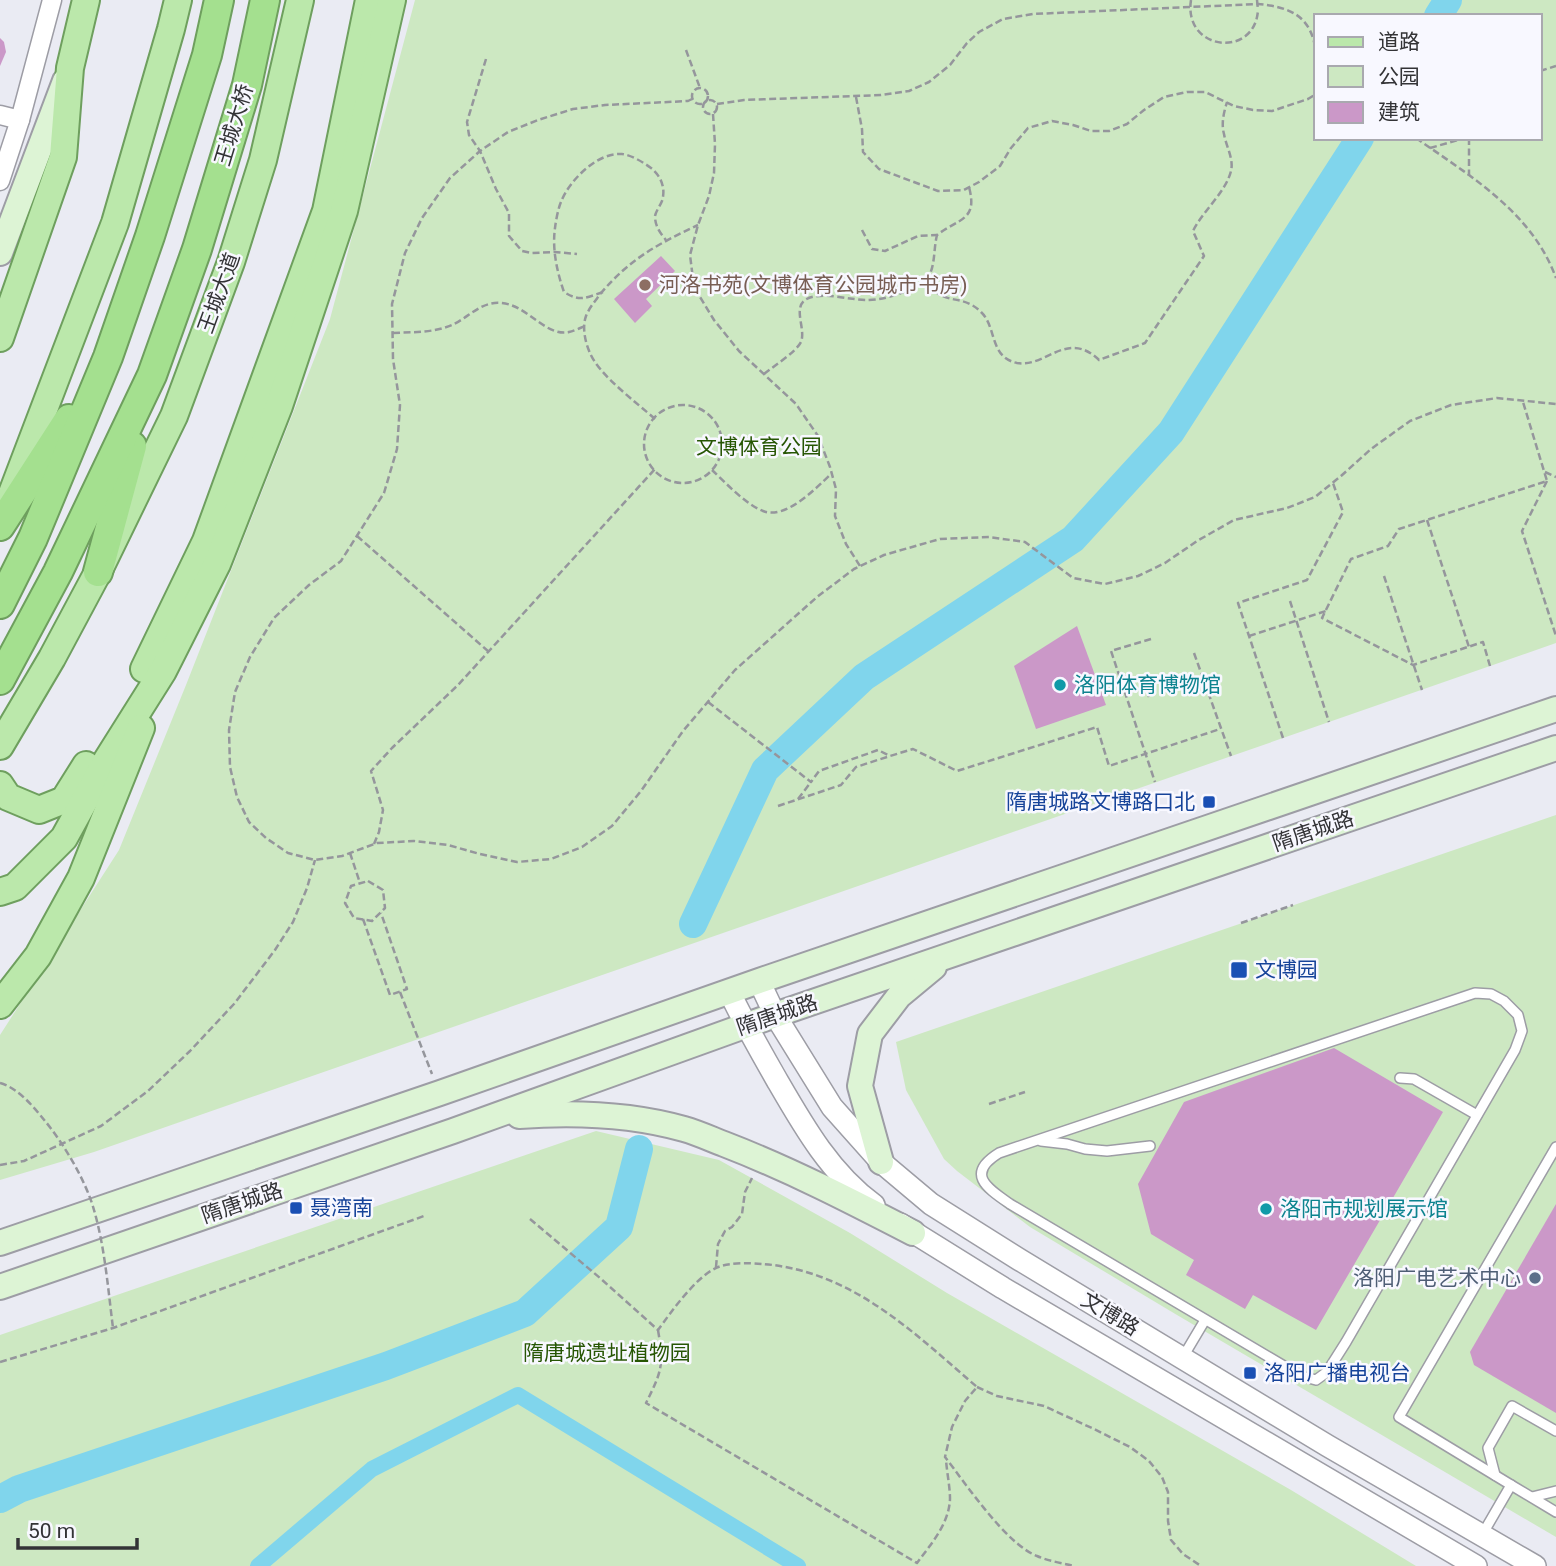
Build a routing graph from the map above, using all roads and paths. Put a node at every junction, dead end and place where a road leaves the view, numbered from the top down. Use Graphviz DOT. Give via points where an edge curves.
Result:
graph roads {
  1 [pos="52,0"];
  2 [pos="86,0"];
  3 [pos="178,0"];
  4 [pos="219,0"];
  5 [pos="265,0"];
  6 [pos="300,0"];
  7 [pos="369,0"];
  8 [pos="392,0"];
  9 [pos="1191,0"];
  10 [pos="1257,2"];
  11 [pos="1314,39"];
  12 [pos="686,50"];
  13 [pos="486,59"];
  14 [pos="70,68"];
  15 [pos="700,88"];
  16 [pos="1314,95"];
  17 [pos="856,96"];
  18 [pos="692,99"];
  19 [pos="705,102"];
  20 [pos="1227,102"];
  21 [pos="717,104"];
  22 [pos="713,114"];
  23 [pos="0,115"];
  24 [pos="20,120"];
  25 [pos="1419,140"];
  26 [pos="1460,140"];
  27 [pos="1467,140"];
  28 [pos="1430,148"];
  29 [pos="480,151"];
  30 [pos="1469,176"];
  31 [pos="0,181"];
  32 [pos="969,187"];
  33 [pos="698,225"];
  34 [pos="862,230"];
  35 [pos="937,235"];
  36 [pos="666,240"];
  37 [pos="197,249"];
  38 [pos="554,252"];
  39 [pos="0,253"];
  40 [pos="577,254"];
  41 [pos="1556,257"];
  42 [pos="1548,261"];
  43 [pos="1556,278"];
  44 [pos="926,281"];
  45 [pos="603,292"];
  46 [pos="585,326"];
  47 [pos="393,333"];
  48 [pos="0,338"];
  49 [pos="108,357"];
  50 [pos="764,374"];
  51 [pos="152,375"];
  52 [pos="1522,401"];
  53 [pos="1556,404"];
  54 [pos="654,419"];
  55 [pos="655,469"];
  56 [pos="712,470"];
  57 [pos="1545,472"];
  58 [pos="832,474"];
  59 [pos="1556,477"];
  60 [pos="1547,481"];
  61 [pos="1333,483"];
  62 [pos="1427,520"];
  63 [pos="0,526"];
  64 [pos="358,536"];
  65 [pos="860,566"];
  66 [pos="99,572"];
  67 [pos="1384,576"];
  68 [pos="1290,601"];
  69 [pos="0,604"];
  70 [pos="1326,611"];
  71 [pos="1556,636"];
  72 [pos="1249,637"];
  73 [pos="1150,639"];
  74 [pos="1469,647"];
  75 [pos="489,652"];
  76 [pos="1194,653"];
  77 [pos="1414,665"];
  78 [pos="1490,666"];
  79 [pos="163,671"];
  80 [pos="0,680"];
  81 [pos="1422,690"];
  82 [pos="1147,691"];
  83 [pos="1149,697"];
  84 [pos="708,702"];
  85 [pos="1556,709"];
  86 [pos="1329,722"];
  87 [pos="1220,729"];
  88 [pos="1283,738"];
  89 [pos="0,746"];
  90 [pos="1556,748"];
  91 [pos="1145,754"];
  92 [pos="890,756"];
  93 [pos="1231,756"];
  94 [pos="811,782"];
  95 [pos="1155,782"];
  96 [pos="0,785"];
  97 [pos="798,799"];
  98 [pos="778,806"];
  99 [pos="374,844"];
  100 [pos="350,853"];
  101 [pos="314,860"];
  102 [pos="360,883"];
  103 [pos="0,892"];
  104 [pos="1293,905"];
  105 [pos="382,913"];
  106 [pos="363,919"];
  107 [pos="1241,923"];
  108 [pos="948,956"];
  109 [pos="759,981"];
  110 [pos="729,991"];
  111 [pos="400,992"];
  112 [pos="0,1005"];
  113 [pos="775,1015"];
  114 [pos="745,1026"];
  115 [pos="1400,1078"];
  116 [pos="0,1083"];
  117 [pos="1025,1092"];
  118 [pos="440,1093"];
  119 [pos="989,1104"];
  120 [pos="1477,1115"];
  121 [pos="487,1119"];
  122 [pos="1035,1141"];
  123 [pos="1150,1146"];
  124 [pos="1556,1147"];
  125 [pos="881,1162"];
  126 [pos="0,1166"];
  127 [pos="752,1178"];
  128 [pos="424,1216"];
  129 [pos="530,1219"];
  130 [pos="913,1233"];
  131 [pos="0,1243"];
  132 [pos="716,1267"];
  133 [pos="0,1287"];
  134 [pos="1205,1320"];
  135 [pos="113,1328"];
  136 [pos="657,1330"];
  137 [pos="1183,1358"];
  138 [pos="0,1362"];
  139 [pos="977,1387"];
  140 [pos="1556,1432"];
  141 [pos="945,1457"];
  142 [pos="1495,1475"];
  143 [pos="1511,1485"];
  144 [pos="1556,1491"];
  145 [pos="1532,1497"];
  146 [pos="1556,1512"];
  147 [pos="1482,1535"];
  148 [pos="917,1563"];
  149 [pos="921,1566"];
  150 [pos="1074,1566"];
  151 [pos="1201,1566"];
  152 [pos="1476,1566"];
  153 [pos="1535,1566"];
  1 -- 24 [label="street"];
  2 -- 14 [label="main road"];
  3 -- 63 [label="main road" via="115,223"];
  4 -- 49 [label="highway" via="208,55"];
  5 -- 37 [label="highway, 王城大桥" via="247,85"];
  6 -- 66 [label="main road, 王城大道" via="263,160 231,262 174,416"];
  7 -- 96 [label="main road" via="326,211 206,541 141,676 64,800 39,810 8,797"];
  8 -- 79 [label="main road" via="344,211 314,304 217,564"];
  9 -- 10 [label="path, bridge" via="1196,29 1225,44 1245,37 1252,28"];
  10 -- 11 [label="path" via="1296,13"];
  10 -- 17 [label="path" via="1003,19 979,32 929,82 909,91"];
  12 -- 15 [label="path"];
  13 -- 29 [label="path" via="467,122"];
  14 -- 39 [label="main road"];
  14 -- 48 [label="main road" via="63,157"];
  15 -- 18 [label="path"];
  15 -- 19 [label="path" via="708,95"];
  16 -- 20 [label="path" via="1272,111"];
  17 -- 21 [label="path"];
  17 -- 32 [label="path" via="863,152 879,169 938,191"];
  18 -- 19 [label="path" via="698,104"];
  18 -- 29 [label="path" via="573,109 508,132"];
  19 -- 21 [label="path"];
  19 -- 22 [label="path" via="705,111"];
  20 -- 32 [label="path" via="1205,92 1187,92 1164,97 1127,124 1109,131 1052,121 1028,128 1000,166"];
  20 -- 44 [label="path" via="1223,131 1231,171 1193,231 1204,256 1145,343 1099,360 1080,348 1016,363 996,347 984,314 961,300 942,298"];
  21 -- 22 [label="path"];
  22 -- 33 [label="path" via="714,173"];
  23 -- 24 [label="street"];
  24 -- 31 [label="street"];
  25 -- 28 [label="path"];
  26 -- 28 [label="path"];
  27 -- 30 [label="path"];
  28 -- 30 [label="path"];
  29 -- 38 [label="path" via="509,213 509,236 515,245 531,253"];
  29 -- 47 [label="path" via="450,178 405,253 392,304"];
  30 -- 42 [label="path" via="1506,204"];
  32 -- 35 [label="path" via="972,206 967,217"];
  33 -- 36 [label="path"];
  33 -- 50 [label="path" via="690,255 694,288 739,351"];
  34 -- 35 [label="path" via="872,249 885,251 918,236"];
  35 -- 44 [label="path" via="934,265"];
  36 -- 38 [label="path" via="655,215 662,200 661,179 640,160 622,154 606,156 589,166 566,191 554,229"];
  36 -- 45 [label="path" via="632,262"];
  37 -- 51 [label="highway, 王城大道"];
  38 -- 40 [label="path"];
  38 -- 45 [label="path" via="564,292 575,299"];
  41 -- 42 [label="path"];
  42 -- 43 [label="path"];
  44 -- 50 [label="path" via="884,299 815,296 804,301 799,309 800,342"];
  45 -- 46 [label="path" via="586,316"];
  46 -- 47 [label="path" via="555,332 526,311 499,302 432,331"];
  46 -- 54 [label="path" via="590,355"];
  47 -- 64 [label="path" via="400,405 397,449 384,493"];
  49 -- 63 [label="highway"];
  49 -- 69 [label="highway" via="33,538"];
  50 -- 58 [label="path" via="811,425"];
  51 -- 66 [label="highway"];
  51 -- 80 [label="highway, 王城大道" via="58,572"];
  52 -- 53 [label="path"];
  52 -- 57 [label="path"];
  52 -- 61 [label="path" via="1497,398 1451,405 1410,421"];
  54 -- 55 [label="path" via="645,438 645,451"];
  54 -- 56 [label="path" via="682,405 708,414 721,433 722,446"];
  55 -- 56 [label="path" via="671,481 683,483"];
  55 -- 75 [label="path"];
  56 -- 58 [label="path" via="764,512 780,512 794,505"];
  57 -- 59 [label="path"];
  57 -- 60 [label="path"];
  58 -- 65 [label="path" via="835,516"];
  60 -- 62 [label="path"];
  60 -- 71 [label="path" via="1522,531"];
  61 -- 65 [label="path" via="1315,497 1234,520 1165,564 1105,584 1073,578 1025,542 989,537 940,539"];
  61 -- 72 [label="path" via="1343,512 1307,580 1238,603"];
  62 -- 70 [label="path" via="1399,529 1388,546 1352,559"];
  62 -- 74 [label="path"];
  64 -- 75 [label="path"];
  64 -- 101 [label="path" via="341,561 274,618 235,692 229,730 230,767 249,822 288,853"];
  65 -- 84 [label="path" via="734,670"];
  66 -- 89 [label="main road, 王城大道"];
  67 -- 77 [label="path"];
  68 -- 86 [label="path"];
  70 -- 72 [label="path"];
  70 -- 77 [label="path" via="1322,618"];
  72 -- 88 [label="path"];
  73 -- 91 [label="path" via="1111,651"];
  74 -- 77 [label="path"];
  74 -- 78 [label="path" via="1483,642"];
  75 -- 99 [label="path" via="371,771 383,810"];
  76 -- 87 [label="path"];
  77 -- 81 [label="path"];
  79 -- 103 [label="main road" via="64,838 15,887"];
  79 -- 112 [label="main road" via="81,878 38,956"];
  82 -- 83 [label="path"];
  84 -- 94 [label="path"];
  84 -- 99 [label="path" via="612,826 582,847 551,859 517,862 414,841"];
  85 -- 109 [label="main road, 隋唐城路"];
  87 -- 91 [label="path"];
  87 -- 93 [label="path"];
  90 -- 108 [label="main road, 隋唐城路"];
  91 -- 92 [label="path" via="1109,766 1097,727 957,771 913,749"];
  91 -- 95 [label="path"];
  92 -- 94 [label="path" via="878,750 819,771"];
  92 -- 97 [label="path" via="856,767 841,785"];
  94 -- 97 [label="path"];
  97 -- 98 [label="path"];
  99 -- 100 [label="path"];
  100 -- 101 [label="path"];
  100 -- 102 [label="path"];
  101 -- 126 [label="path" via="293,922 275,950 190,1051 148,1091 101,1126"];
  102 -- 105 [label="path" via="368,881 383,890"];
  102 -- 106 [label="path" via="351,886 345,903 354,918"];
  104 -- 107 [label="path"];
  105 -- 106 [label="path" via="372,920"];
  105 -- 111 [label="path" via="407,989"];
  106 -- 111 [label="path" via="390,995"];
  108 -- 113 [label="main road, 隋唐城路"];
  108 -- 125 [label="main road" via="899,996 870,1034 860,1086"];
  109 -- 110 [label="main road, 隋唐城路"];
  109 -- 113 [label="street, 文博路"];
  110 -- 114 [label="street, 文博路"];
  110 -- 118 [label="main road, 隋唐城路"];
  111 -- 118 [label="path"];
  113 -- 114 [label="main road, 隋唐城路"];
  113 -- 125 [label="street, 文博路" via="832,1107"];
  114 -- 121 [label="main road, 隋唐城路"];
  114 -- 130 [label="street, 文博路" via="809,1135 855,1191"];
  115 -- 120 [label="lane" via="1414,1079"];
  116 -- 135 [label="path, bridge" via="34,1107 78,1172 94,1208"];
  117 -- 119 [label="path"];
  118 -- 131 [label="main road, 隋唐城路"];
  120 -- 122 [label="lane" via="1522,1031 1518,1015 1504,1001 1475,993"];
  120 -- 134 [label="lane" via="1327,1372 1315,1380 1301,1376"];
  121 -- 130 [label="main road" via="559,1113 624,1117 684,1129 826,1188"];
  121 -- 133 [label="main road, 隋唐城路"];
  122 -- 123 [label="lane" via="1107,1151"];
  122 -- 134 [label="lane" via="987,1160 982,1177 989,1189"];
  124 -- 142 [label="lane" via="1399,1417"];
  125 -- 137 [label="street, 文博路" via="931,1204"];
  127 -- 132 [label="path" via="742,1214 718,1244"];
  128 -- 135 [label="path"];
  129 -- 136 [label="path"];
  130 -- 152 [label="street, 文博路"];
  132 -- 136 [label="path" via="693,1286"];
  132 -- 139 [label="path" via="745,1262 788,1266 832,1280 903,1324"];
  134 -- 137 [label="lane"];
  135 -- 138 [label="path"];
  136 -- 148 [label="path" via="662,1356 659,1378 646,1403"];
  137 -- 147 [label="street, 文博路"];
  139 -- 141 [label="path" via="951,1427"];
  139 -- 151 [label="path" via="1044,1406 1130,1447 1149,1461 1168,1492 1171,1540"];
  140 -- 142 [label="lane" via="1512,1406 1488,1448"];
  141 -- 148 [label="path" via="947,1514"];
  141 -- 150 [label="path" via="1017,1544 1035,1556"];
  142 -- 143 [label="lane"];
  143 -- 145 [label="lane"];
  143 -- 147 [label="lane"];
  144 -- 145 [label="lane"];
  145 -- 146 [label="lane"];
  147 -- 153 [label="street, 文博路"];
  148 -- 149 [label="path"];
}
